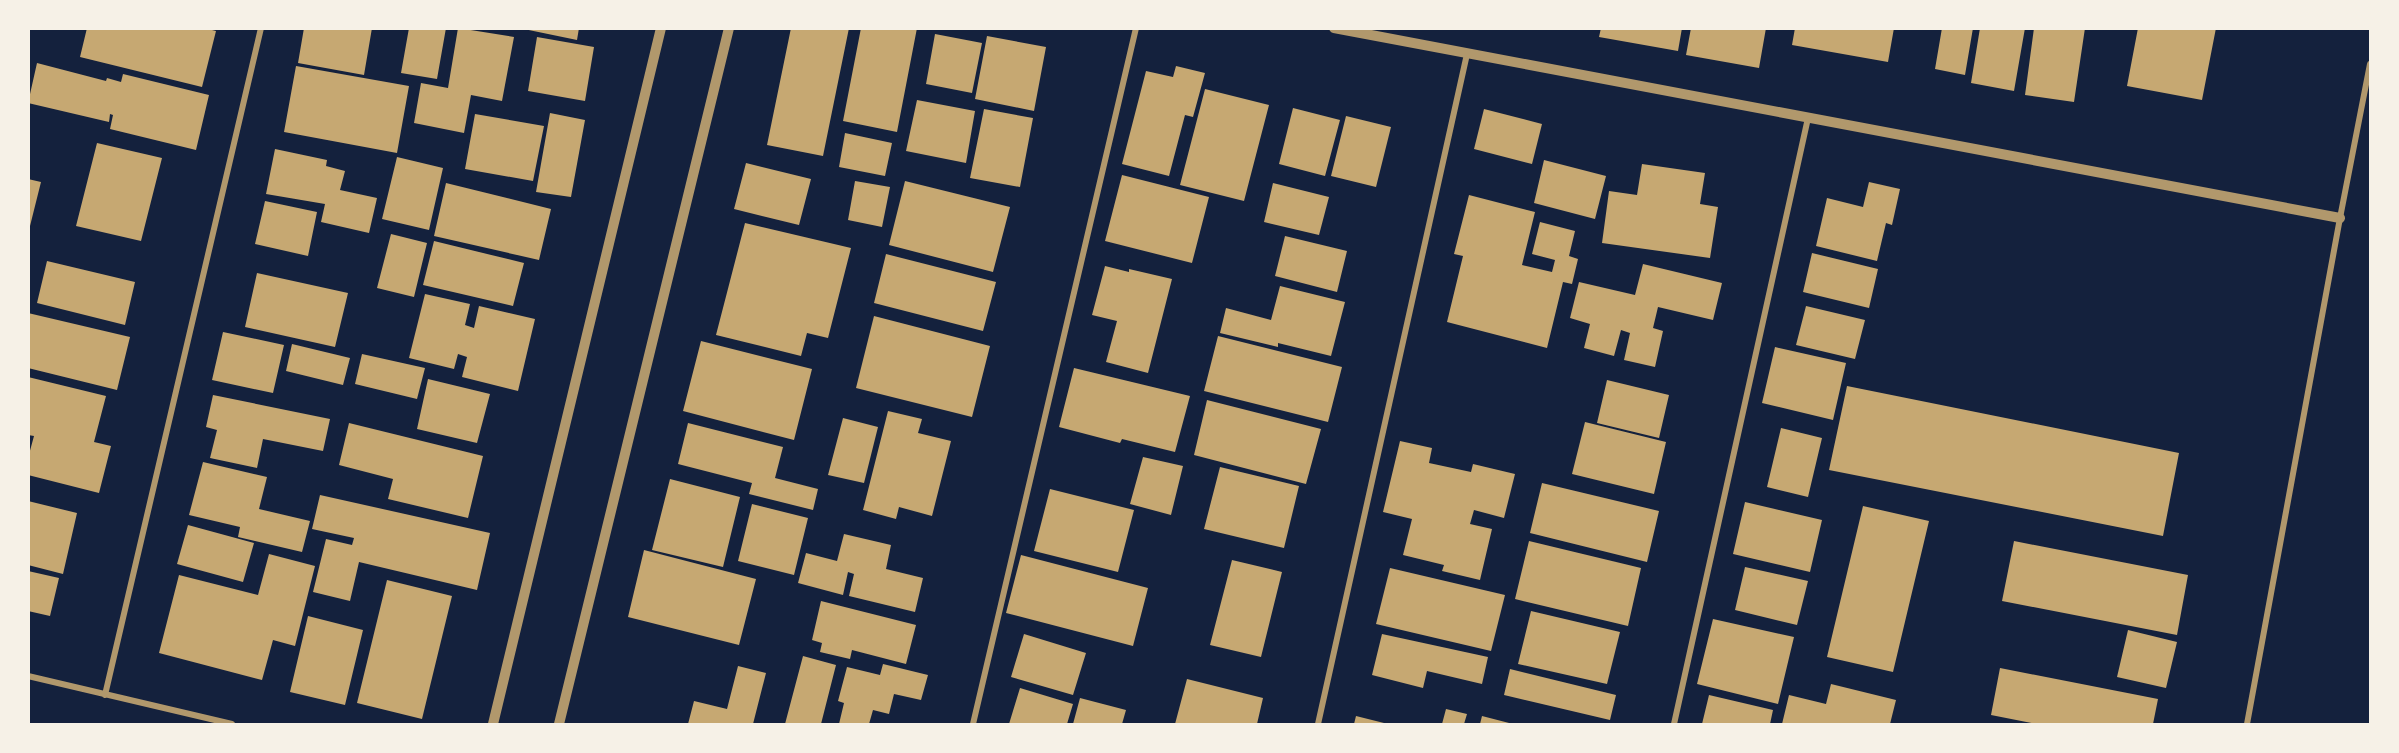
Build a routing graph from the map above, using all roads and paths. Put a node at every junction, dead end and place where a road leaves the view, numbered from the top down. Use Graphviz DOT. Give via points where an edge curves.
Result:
graph roads {
  1 [pos="261,28"];
  2 [pos="661,28"];
  3 [pos="729,28"];
  4 [pos="1136,28"];
  5 [pos="1334,28"];
  6 [pos="1467,54"];
  7 [pos="2370,64"];
  8 [pos="1808,118"];
  9 [pos="2340,218"];
  10 [pos="28,676"];
  11 [pos="105,694"];
  12 [pos="232,724"];
  13 [pos="493,724"];
  14 [pos="559,724"];
  15 [pos="973,724"];
  16 [pos="1318,724"];
  17 [pos="1674,724"];
  18 [pos="2247,724"];
  1 -- 11 [label="street"];
  2 -- 13 [label="street"];
  3 -- 14 [label="street"];
  4 -- 15 [label="street"];
  5 -- 6 [label="street"];
  6 -- 8 [label="street"];
  6 -- 16 [label="street"];
  7 -- 9 [label="street"];
  8 -- 9 [label="street"];
  8 -- 17 [label="street"];
  9 -- 18 [label="street"];
  10 -- 11 [label="street"];
  11 -- 12 [label="street"];
}
